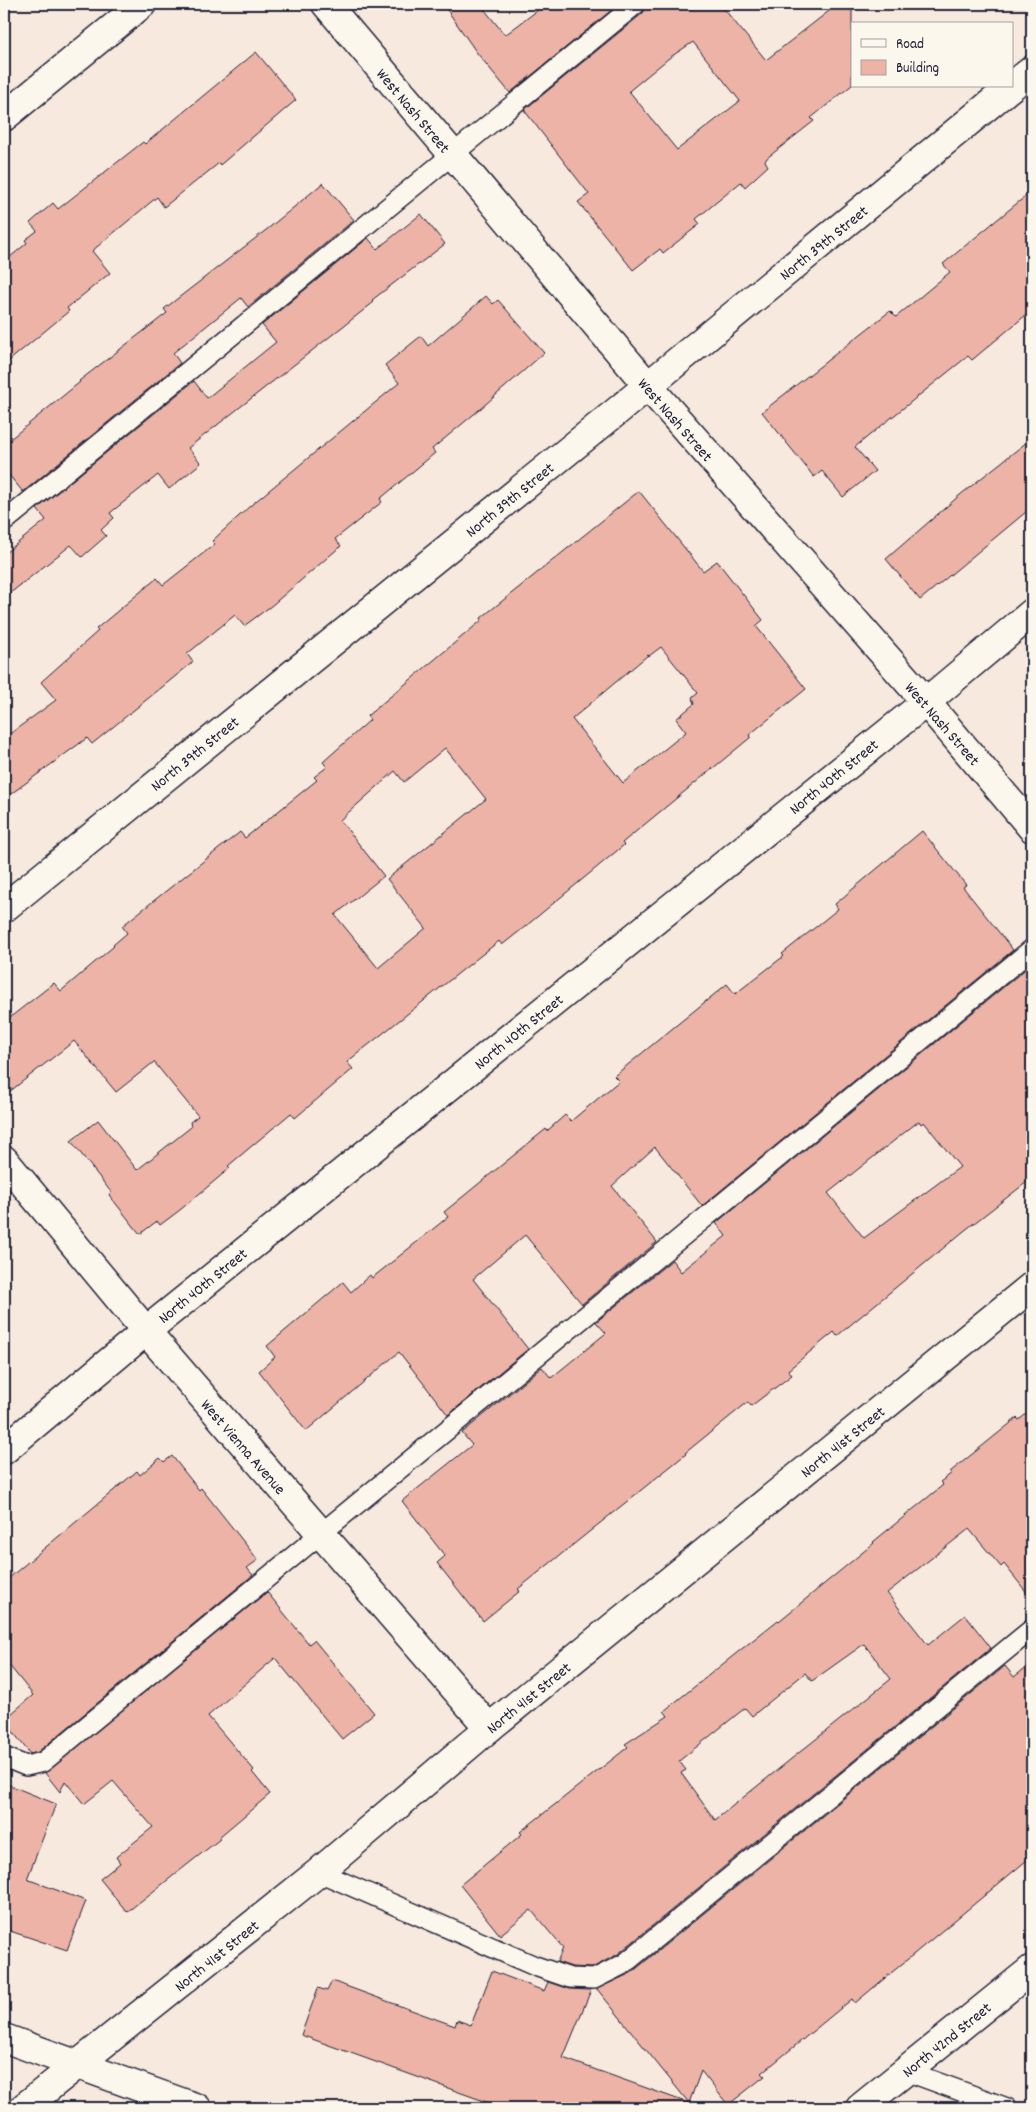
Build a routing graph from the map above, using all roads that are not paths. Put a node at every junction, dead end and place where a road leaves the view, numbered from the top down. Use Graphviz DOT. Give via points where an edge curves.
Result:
graph roads {
  1 [pos="142,4"];
  2 [pos="326,4"];
  3 [pos="636,4"];
  4 [pos="1032,70"];
  5 [pos="1014,84"];
  6 [pos="1010,88"];
  7 [pos="4,117"];
  8 [pos="452,155"];
  9 [pos="648,386"];
  10 [pos="4,522"];
  11 [pos="1032,613"];
  12 [pos="926,702"];
  13 [pos="1032,828"];
  14 [pos="4,908"];
  15 [pos="1032,949"];
  16 [pos="4,1160"];
  17 [pos="1032,1286"];
  18 [pos="146,1331"];
  19 [pos="4,1450"];
  20 [pos="321,1534"];
  21 [pos="1032,1629"];
  22 [pos="489,1728"];
  23 [pos="4,1757"];
  24 [pos="319,1872"];
  25 [pos="1032,1969"];
  26 [pos="4,2038"];
  27 [pos="78,2066"];
  28 [pos="906,2071"];
  29 [pos="23,2108"];
  30 [pos="197,2108"];
  31 [pos="860,2108"];
  32 [pos="1007,2108"];
  1 -- 7 [label="street"];
  2 -- 8 [label="street, West Nash Street"];
  3 -- 8 [label="lane"];
  4 -- 5 [label="street, North 39th Street"];
  6 -- 9 [label="street, North 39th Street"];
  8 -- 9 [label="street, West Nash Street"];
  8 -- 10 [label="lane"];
  9 -- 12 [label="street, West Nash Street"];
  9 -- 14 [label="street, North 39th Street"];
  11 -- 12 [label="street, North 40th Street"];
  12 -- 13 [label="street, West Nash Street"];
  12 -- 18 [label="street, North 40th Street"];
  15 -- 20 [label="lane"];
  16 -- 18 [label="street, West Vienna Avenue"];
  17 -- 22 [label="street, North 41st Street"];
  18 -- 19 [label="street, North 40th Street"];
  18 -- 20 [label="street, West Vienna Avenue"];
  20 -- 22 [label="street, West Vienna Avenue"];
  20 -- 23 [label="lane" via="43,1762 26,1766"];
  21 -- 24 [label="lane" via="624,1964 594,1979 570,1978 535,1966"];
  22 -- 24 [label="street, North 41st Street"];
  24 -- 27 [label="street, North 41st Street"];
  25 -- 28 [label="street, North 42nd Street"];
  26 -- 27 [label="street"];
  27 -- 29 [label="street, North 41st Street"];
  27 -- 30 [label="street"];
  28 -- 31 [label="street, North 42nd Street"];
  28 -- 32 [label="lane"];
}
